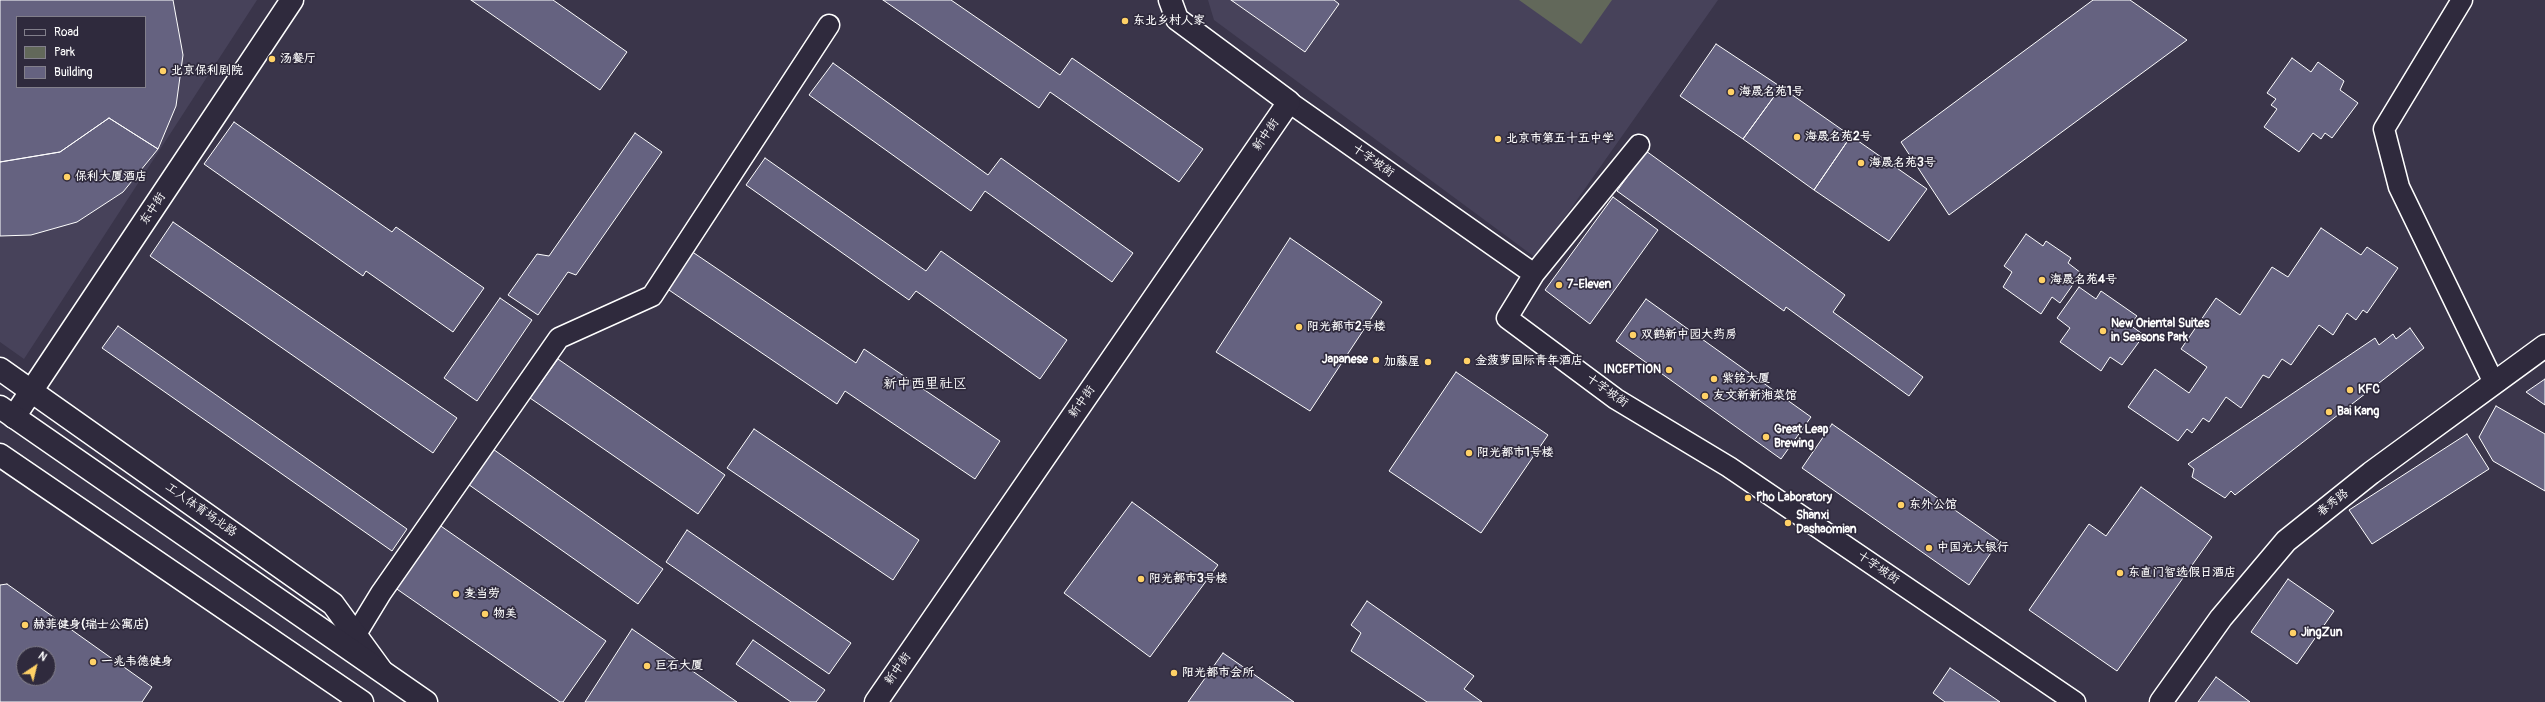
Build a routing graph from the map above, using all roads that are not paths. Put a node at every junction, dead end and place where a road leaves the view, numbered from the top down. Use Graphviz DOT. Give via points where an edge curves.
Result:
graph roads {
  1 [pos="292,0"];
  2 [pos="1170,0"];
  3 [pos="2462,0"];
  4 [pos="829,25"];
  5 [pos="1289,102"];
  6 [pos="1639,144"];
  7 [pos="1534,274"];
  8 [pos="2545,346"];
  9 [pos="0,369"];
  10 [pos="2494,383"];
  11 [pos="32,391"];
  12 [pos="7,412"];
  13 [pos="0,455"];
  14 [pos="356,634"];
  15 [pos="382,671"];
  16 [pos="362,702"];
  17 [pos="426,702"];
  18 [pos="876,702"];
  19 [pos="2075,702"];
  20 [pos="2161,702"];
  1 -- 11 [label="street, 东中街"];
  2 -- 5 [label="street, 十字坡街" via="1177,19"];
  3 -- 10 [label="street" via="2384,129 2399,187"];
  4 -- 14 [label="street" via="652,296 559,338 381,593"];
  5 -- 7 [label="street, 十字坡街"];
  5 -- 18 [label="street, 新中街"];
  6 -- 7 [label="street"];
  7 -- 19 [label="street, 十字坡街" via="1507,318 1616,399 1729,466"];
  8 -- 10 [label="street, 春秀路"];
  9 -- 11 [label="street, 工人体育场北路"];
  10 -- 20 [label="street, 春秀路" via="2371,473 2286,541 2221,618"];
  11 -- 12 [label="street, 东中街"];
  11 -- 14 [label="street, 工人体育场北路" via="333,604"];
  12 -- 15 [label="street, 工人体育场北路"];
  13 -- 16 [label="street"];
  14 -- 15 [label="street, 工人体育场北路"];
  15 -- 17 [label="street, 工人体育场北路"];
}
